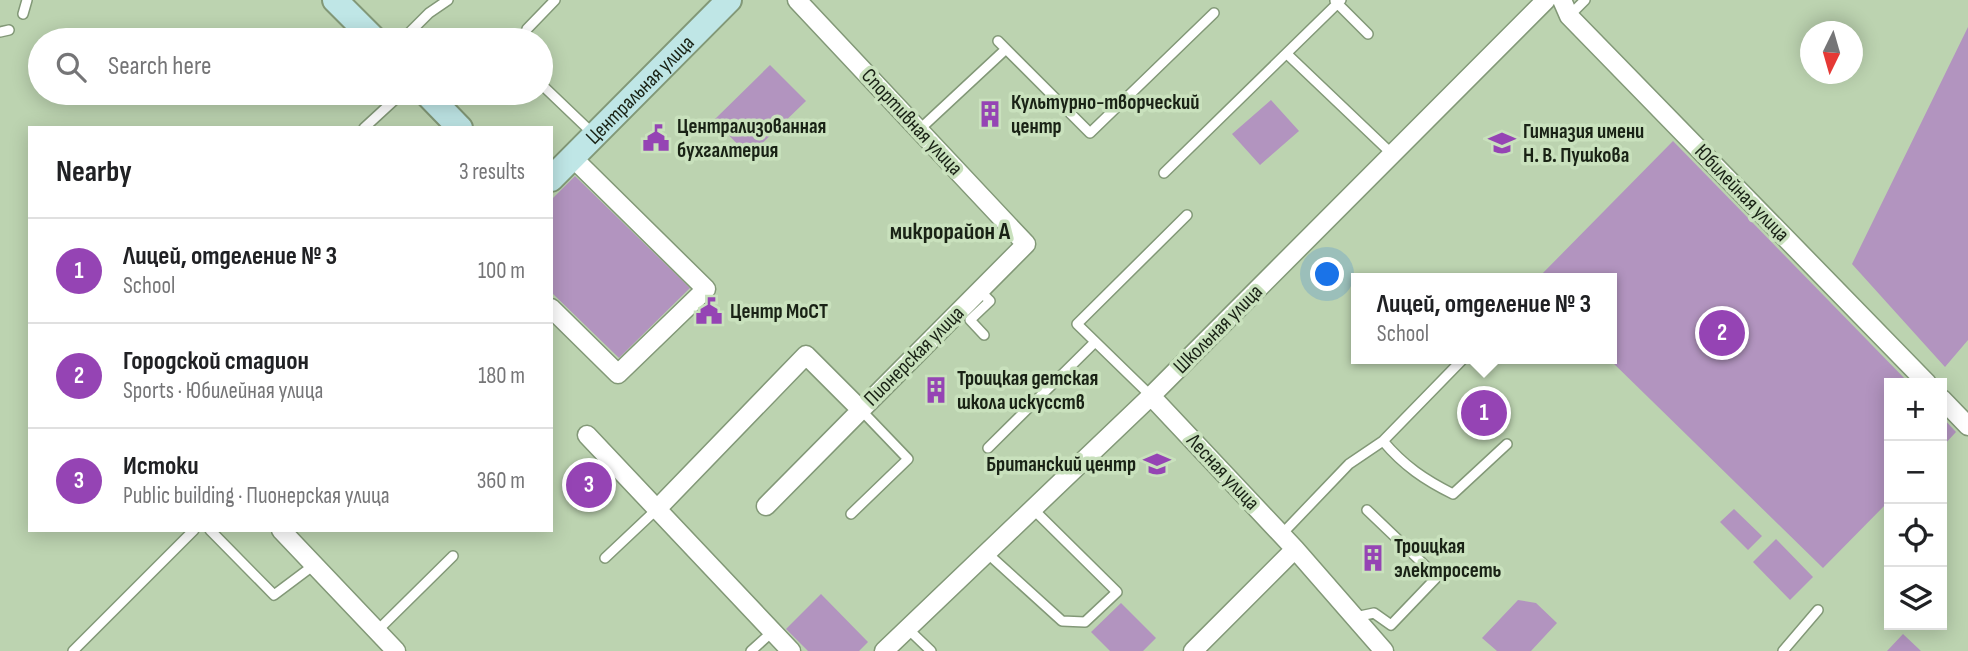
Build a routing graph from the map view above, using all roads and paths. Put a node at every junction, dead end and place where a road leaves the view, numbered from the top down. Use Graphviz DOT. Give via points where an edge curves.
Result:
graph roads {
  1 [pos="27,0"];
  2 [pos="335,0"];
  3 [pos="448,0"];
  4 [pos="555,0"];
  5 [pos="729,0"];
  6 [pos="797,0"];
  7 [pos="1546,0"];
  8 [pos="1585,0"];
  9 [pos="1337,1"];
  10 [pos="1566,8"];
  11 [pos="1214,13"];
  12 [pos="23,14"];
  13 [pos="363,28"];
  14 [pos="414,28"];
  15 [pos="528,28"];
  16 [pos="1368,34"];
  17 [pos="998,41"];
  18 [pos="1006,49"];
  19 [pos="1287,54"];
  20 [pos="553,95"];
  21 [pos="389,105"];
  22 [pos="445,105"];
  23 [pos="366,126"];
  24 [pos="459,126"];
  25 [pos="586,127"];
  26 [pos="920,130"];
  27 [pos="1392,155"];
  28 [pos="573,158"];
  29 [pos="1164,173"];
  30 [pos="553,177"];
  31 [pos="1187,215"];
  32 [pos="1026,244"];
  33 [pos="980,291"];
  34 [pos="553,310"];
  35 [pos="984,335"];
  36 [pos="1095,342"];
  37 [pos="1458,364"];
  38 [pos="1922,378"];
  39 [pos="1151,396"];
  40 [pos="1947,404"];
  41 [pos="861,410"];
  42 [pos="1968,426"];
  43 [pos="587,435"];
  44 [pos="1384,441"];
  45 [pos="1507,444"];
  46 [pos="988,448"];
  47 [pos="766,506"];
  48 [pos="1033,509"];
  49 [pos="656,510"];
  50 [pos="1367,510"];
  51 [pos="851,514"];
  52 [pos="192,532"];
  53 [pos="212,532"];
  54 [pos="283,532"];
  55 [pos="1281,535"];
  56 [pos="1072,549"];
  57 [pos="1295,549"];
  58 [pos="987,553"];
  59 [pos="453,556"];
  60 [pos="605,558"];
  61 [pos="1063,558"];
  62 [pos="314,565"];
  63 [pos="1818,610"];
  64 [pos="1355,617"];
  65 [pos="906,628"];
  66 [pos="377,631"];
  67 [pos="772,632"];
  68 [pos="73,651"];
  69 [pos="396,651"];
  70 [pos="751,651"];
  71 [pos="791,651"];
  72 [pos="884,651"];
  73 [pos="932,651"];
  74 [pos="1192,651"];
  75 [pos="1384,651"];
  76 [pos="1783,651"];
  1 -- 12 [label="lane"];
  2 -- 13 [label="main road"];
  3 -- 14 [label="lane"];
  4 -- 15 [label="lane"];
  5 -- 28 [label="main road, Центральная улица"];
  6 -- 26 [label="street, Спортивная улица"];
  7 -- 27 [label="street, Школьная улица"];
  8 -- 10 [label="lane"];
  9 -- 16 [label="lane"];
  9 -- 19 [label="lane"];
  10 -- 38 [label="street, Юбилейная улица"];
  11 -- 18 [label="lane" via="1090,133"];
  17 -- 18 [label="lane"];
  18 -- 26 [label="lane"];
  19 -- 27 [label="lane"];
  19 -- 29 [label="lane"];
  20 -- 25 [label="lane"];
  21 -- 23 [label="lane"];
  22 -- 24 [label="main road"];
  26 -- 32 [label="street, Спортивная улица"];
  27 -- 39 [label="street, Школьная улица"];
  28 -- 30 [label="main road, Центральная улица"];
  28 -- 34 [label="street" via="706,289 618,374"];
  31 -- 36 [label="lane" via="1077,324"];
  32 -- 33 [label="street, Пионерская улица"];
  33 -- 35 [label="lane" via="990,301 970,320"];
  33 -- 41 [label="street, Пионерская улица"];
  36 -- 39 [label="lane"];
  36 -- 46 [label="lane"];
  37 -- 44 [label="lane"];
  39 -- 48 [label="street, Школьная улица"];
  39 -- 55 [label="street, Лесная улица"];
  40 -- 42 [label="street"];
  41 -- 47 [label="street"];
  41 -- 49 [label="street, Пионерская улица" via="806,362"];
  41 -- 51 [label="lane" via="908,459"];
  43 -- 49 [label="street"];
  44 -- 45 [label="lane" via="1401,462 1453,494"];
  44 -- 55 [label="lane" via="1349,464"];
  48 -- 56 [label="lane"];
  48 -- 58 [label="street, Школьная улица"];
  49 -- 60 [label="lane, Пионерская улица"];
  49 -- 67 [label="street"];
  50 -- 64 [label="lane" via="1437,576 1391,625 1374,613"];
  52 -- 68 [label="lane"];
  53 -- 62 [label="lane" via="274,595"];
  54 -- 62 [label="street"];
  55 -- 57 [label="street, Лесная улица"];
  56 -- 58 [label="lane" via="1117,592 1085,622 1062,621"];
  56 -- 61 [label="lane"];
  57 -- 64 [label="street, Лесная улица"];
  57 -- 74 [label="street"];
  58 -- 65 [label="street, Школьная улица"];
  59 -- 66 [label="lane"];
  62 -- 66 [label="street"];
  63 -- 76 [label="lane"];
  64 -- 75 [label="street, Лесная улица"];
  65 -- 72 [label="street, Школьная улица"];
  65 -- 73 [label="lane"];
  66 -- 69 [label="street"];
  67 -- 70 [label="lane"];
  67 -- 71 [label="street"];
}
